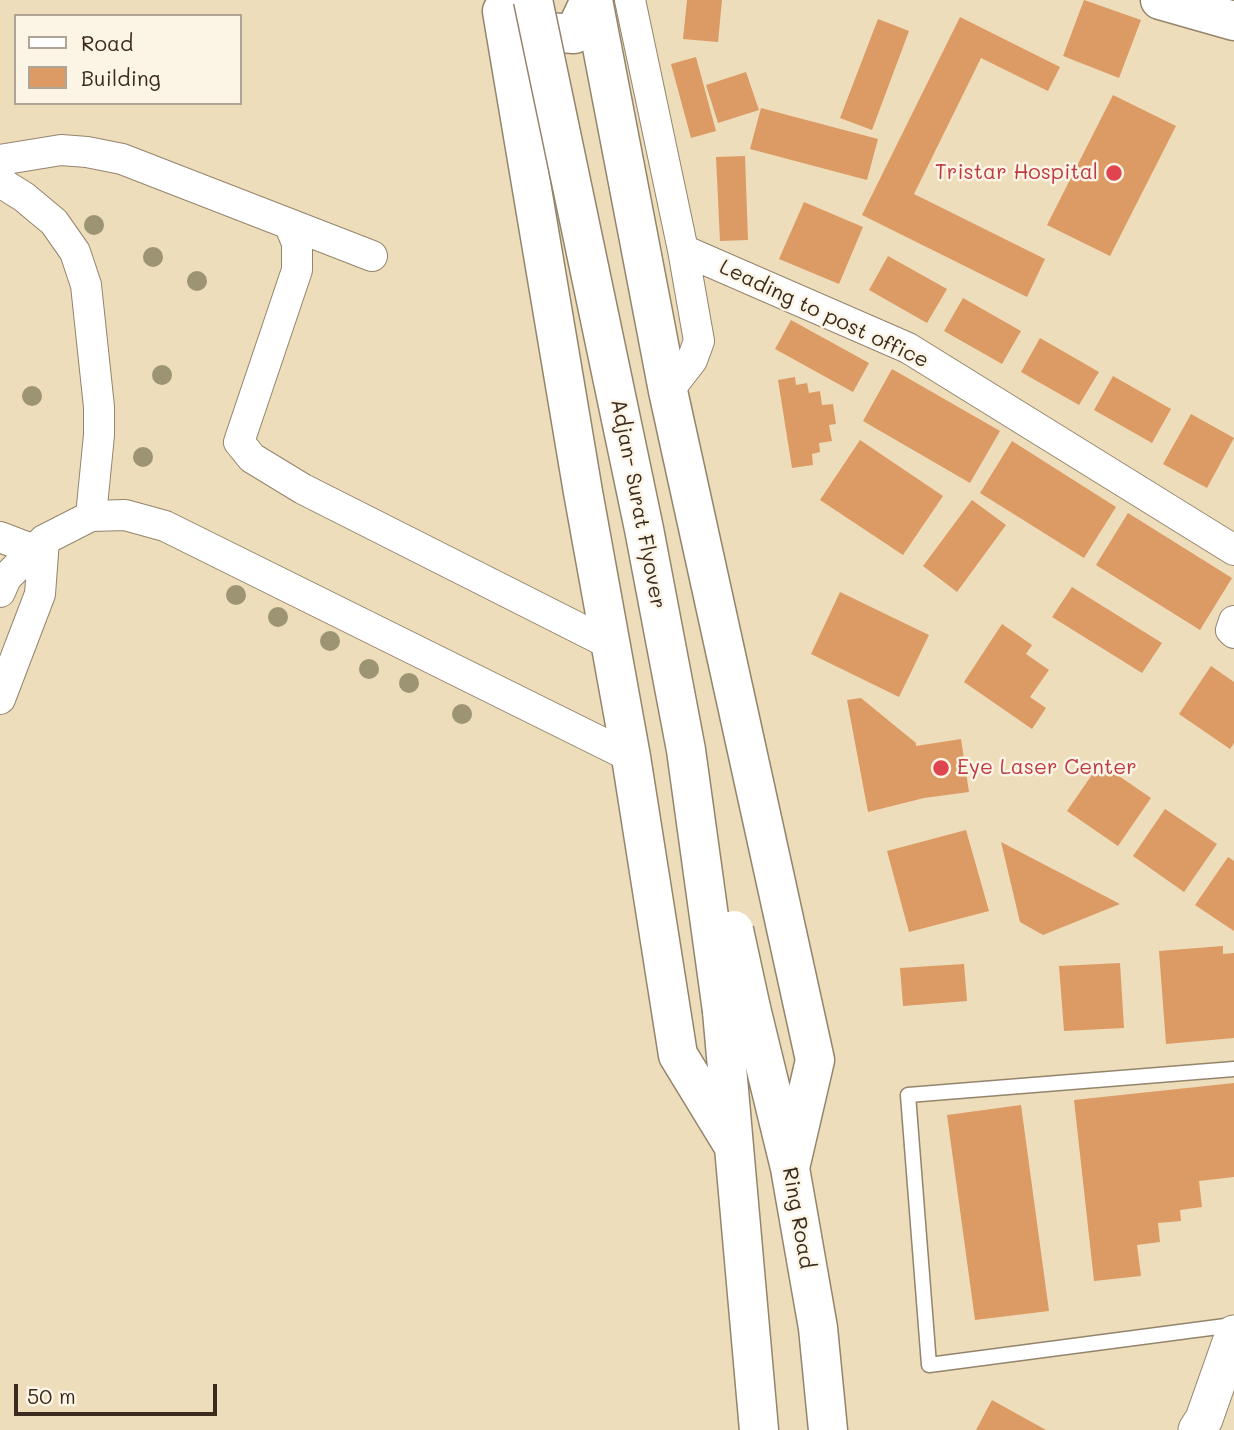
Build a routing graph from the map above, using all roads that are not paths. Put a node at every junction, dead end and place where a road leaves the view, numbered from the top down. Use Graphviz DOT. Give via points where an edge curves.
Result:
graph roads {
  1 [pos="558,0"];
  2 [pos="592,0"];
  3 [pos="630,0"];
  4 [pos="1160,0"];
  5 [pos="510,4"];
  6 [pos="1234,20"];
  7 [pos="0,160"];
  8 [pos="0,182"];
  9 [pos="289,224"];
  10 [pos="683,250"];
  11 [pos="372,256"];
  12 [pos="668,391"];
  13 [pos="91,516"];
  14 [pos="0,537"];
  15 [pos="39,545"];
  16 [pos="1234,550"];
  17 [pos="0,592"];
  18 [pos="1234,621"];
  19 [pos="1234,633"];
  20 [pos="610,643"];
  21 [pos="0,699"];
  22 [pos="631,757"];
  23 [pos="736,1010"];
  24 [pos="1234,1069"];
  25 [pos="733,1145"];
  26 [pos="790,1168"];
  27 [pos="1234,1325"];
  28 [pos="1234,1334"];
  29 [pos="754,1425"];
  30 [pos="1208,1426"];
  31 [pos="828,1430"];
  1 -- 23 [label="main road, Adjan- Surat Flyover, bridge" via="560,44 576,130 724,878"];
  2 -- 5 [label="main road" via="573,34 522,30"];
  2 -- 12 [label="main road"];
  3 -- 10 [label="street"];
  4 -- 6 [label="main road"];
  5 -- 20 [label="main road"];
  5 -- 23 [label="main road, Adjan- Surat Flyover, bridge" via="644,529"];
  7 -- 9 [label="street" via="61,150 121,159"];
  8 -- 13 [label="street" via="54,222 75,252 86,285 99,407"];
  9 -- 11 [label="street"];
  9 -- 20 [label="street" via="297,243 298,270 239,442 252,458 303,489"];
  10 -- 12 [label="street, Leading to post office" via="699,341 692,360"];
  10 -- 16 [label="street, Leading to post office" via="908,348"];
  12 -- 26 [label="main road" via="815,1060"];
  13 -- 15 [label="street"];
  13 -- 22 [label="street" via="125,515 165,526"];
  14 -- 15 [label="street"];
  15 -- 17 [label="street" via="5,578"];
  15 -- 21 [label="street" via="40,594"];
  18 -- 19 [label="street"];
  20 -- 22 [label="main road"];
  22 -- 25 [label="main road" via="678,1055"];
  23 -- 25 [label="main road"];
  23 -- 26 [label="main road, Ring Road"];
  24 -- 27 [label="lane" via="908,1095 929,1364"];
  25 -- 29 [label="main road"];
  26 -- 31 [label="main road, Ring Road" via="818,1328"];
  28 -- 30 [label="street"];
}
